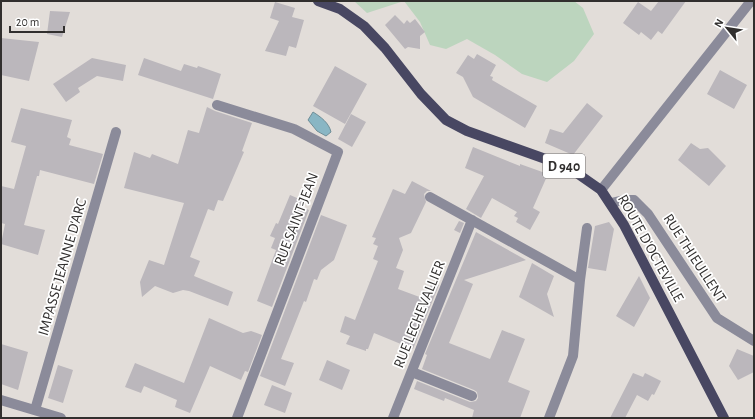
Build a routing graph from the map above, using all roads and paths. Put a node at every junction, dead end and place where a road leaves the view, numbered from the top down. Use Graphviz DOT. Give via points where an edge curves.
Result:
graph roads {
  1 [pos="318,1"];
  2 [pos="751,1"];
  3 [pos="217,105"];
  4 [pos="116,132"];
  5 [pos="601,190"];
  6 [pos="430,197"];
  7 [pos="611,203"];
  8 [pos="472,220"];
  9 [pos="587,228"];
  10 [pos="580,280"];
  11 [pos="754,341"];
  12 [pos="412,372"];
  13 [pos="472,396"];
  14 [pos="1,400"];
  15 [pos="36,410"];
  16 [pos="61,418"];
  17 [pos="237,418"];
  18 [pos="393,418"];
  19 [pos="549,418"];
  20 [pos="724,418"];
  1 -- 5 [label="main road, ROUTE D'OCTEVILLE / D 940" via="340,9 364,26 446,120 467,131 568,167"];
  2 -- 5 [label="street"];
  3 -- 17 [label="street, RUE SAINT-JEAN" via="294,129 338,152"];
  4 -- 15 [label="street, IMPASSE JEANNE D'ARC"];
  5 -- 7 [label="main road, ROUTE D'OCTEVILLE / D 940"];
  6 -- 8 [label="street"];
  7 -- 11 [label="street, RUE THIEULLENT" via="634,200 648,214 717,318"];
  7 -- 20 [label="main road, ROUTE D'OCTEVILLE / D 940"];
  8 -- 10 [label="street"];
  8 -- 12 [label="street, RUE LECHEVALLIER"];
  9 -- 10 [label="street"];
  10 -- 19 [label="street" via="573,356"];
  12 -- 13 [label="street"];
  12 -- 18 [label="street, RUE LECHEVALLIER"];
  14 -- 15 [label="street"];
  15 -- 16 [label="street"];
}
